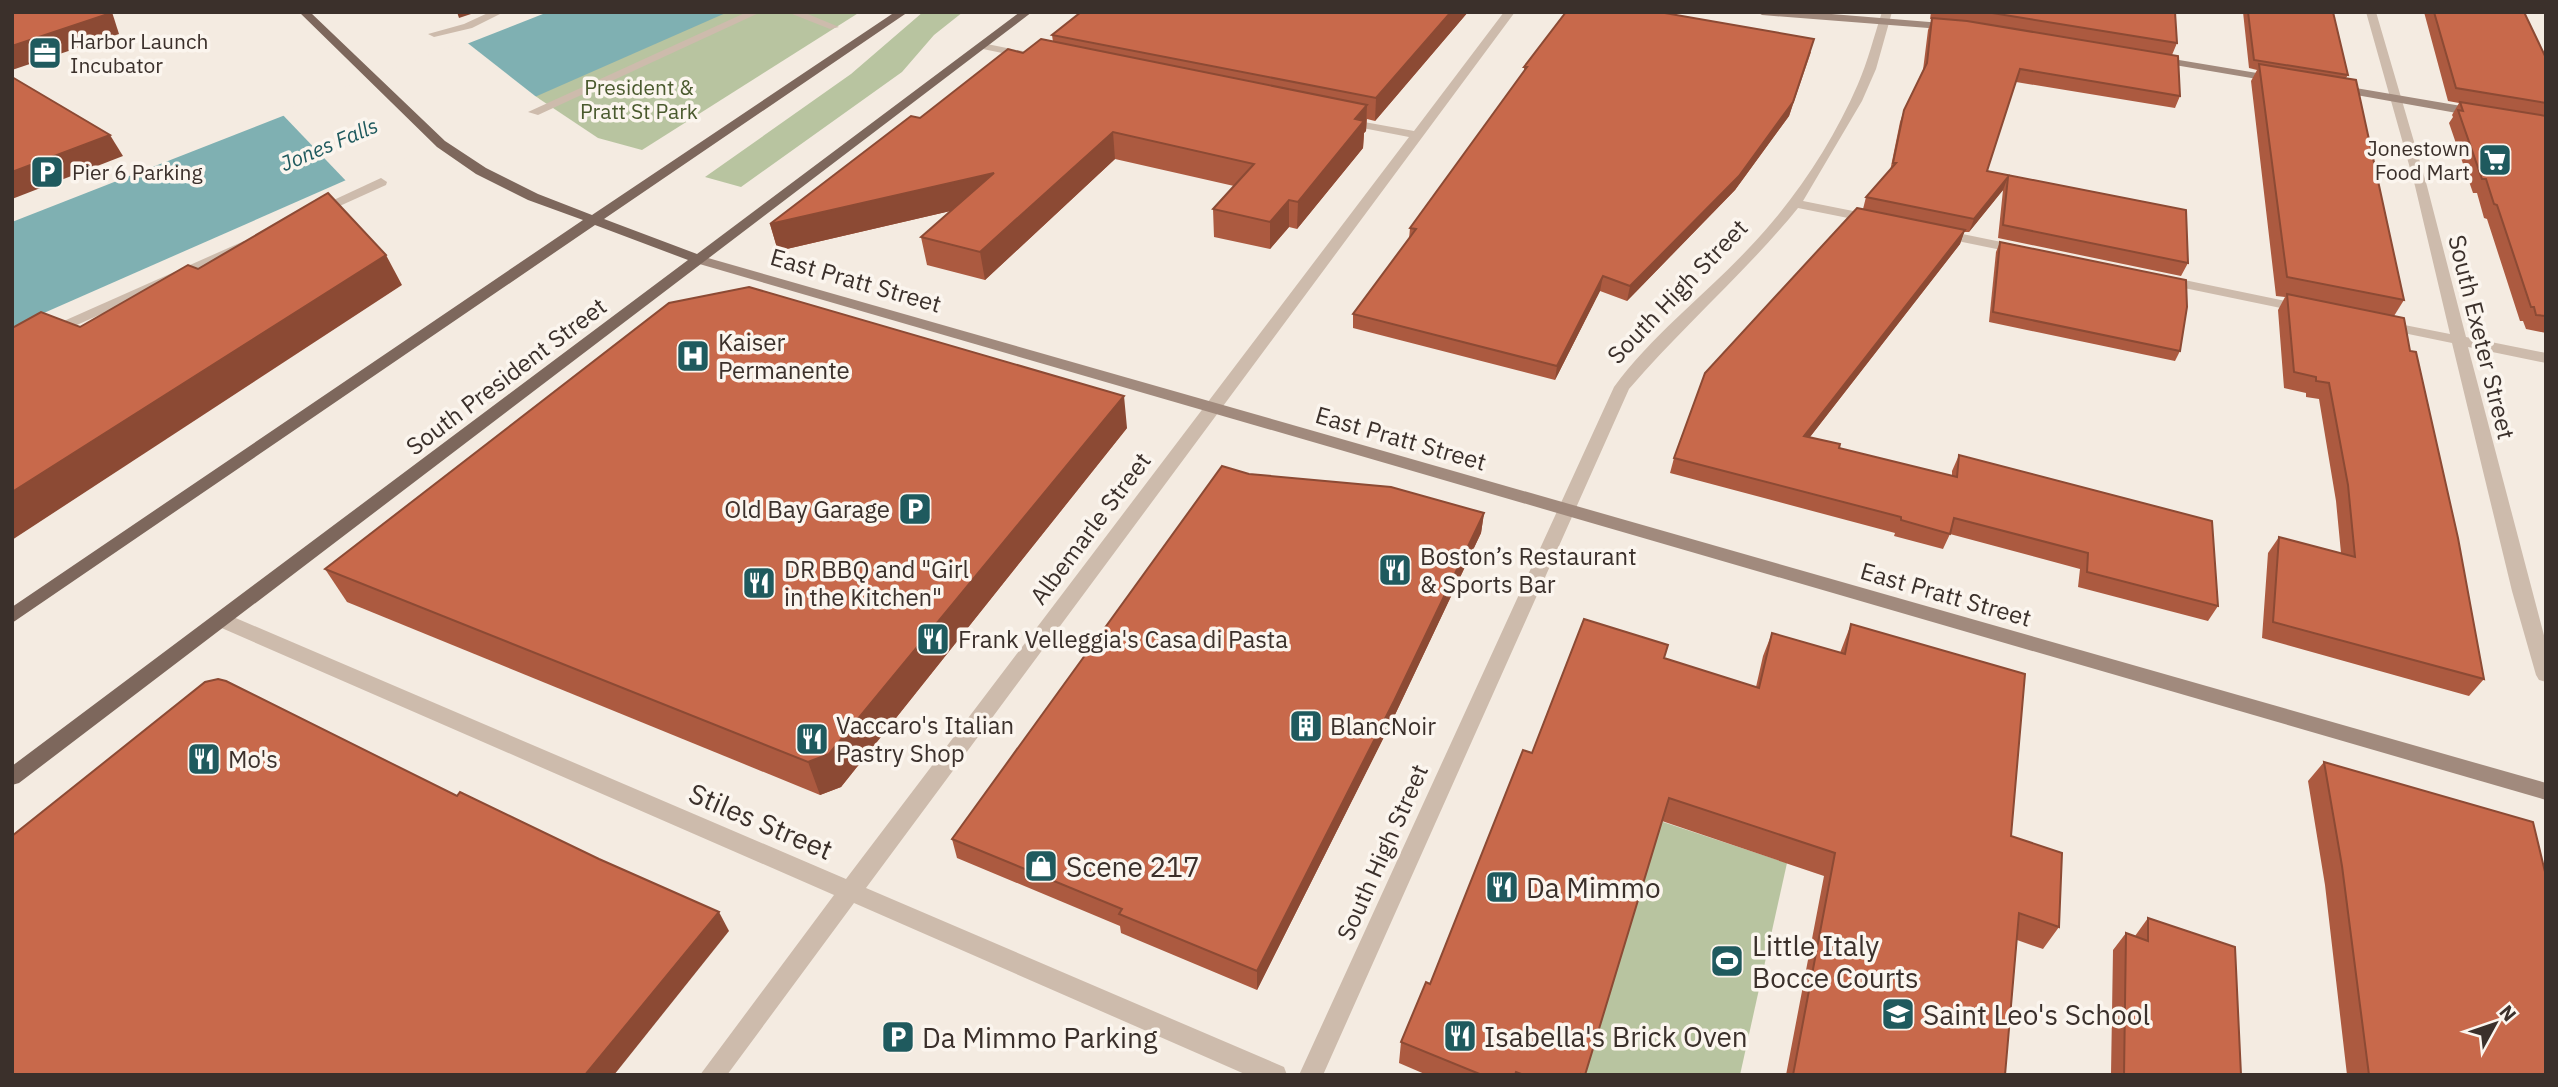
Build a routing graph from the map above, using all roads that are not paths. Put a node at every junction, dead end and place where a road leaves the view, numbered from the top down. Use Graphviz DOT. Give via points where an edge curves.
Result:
graph roads {
  1 [pos="304,12"];
  2 [pos="499,12"];
  3 [pos="756,12"];
  4 [pos="792,12"];
  5 [pos="903,12"];
  6 [pos="1027,12"];
  7 [pos="1510,12"];
  8 [pos="1762,12"];
  9 [pos="1915,12"];
  10 [pos="2371,12"];
  11 [pos="1885,17"];
  12 [pos="834,27"];
  13 [pos="435,34"];
  14 [pos="982,46"];
  15 [pos="2139,56"];
  16 [pos="1039,58"];
  17 [pos="2288,81"];
  18 [pos="2329,88"];
  19 [pos="2395,99"];
  20 [pos="534,112"];
  21 [pos="2493,115"];
  22 [pos="1328,117"];
  23 [pos="1417,135"];
  24 [pos="381,182"];
  25 [pos="1794,203"];
  26 [pos="304,217"];
  27 [pos="591,221"];
  28 [pos="1884,221"];
  29 [pos="1923,230"];
  30 [pos="254,240"];
  31 [pos="2042,254"];
  32 [pos="701,260"];
  33 [pos="2148,276"];
  34 [pos="2319,311"];
  35 [pos="2371,322"];
  36 [pos="2461,341"];
  37 [pos="12,350"];
  38 [pos="2546,358"];
  39 [pos="1213,408"];
  40 [pos="1564,509"];
  41 [pos="12,616"];
  42 [pos="224,621"];
  43 [pos="2546,675"];
  44 [pos="12,777"];
  45 [pos="2546,792"];
  46 [pos="850,891"];
  47 [pos="712,1075"];
  48 [pos="1275,1075"];
  49 [pos="1311,1075"];
  1 -- 27 [label="main road, East Pratt Street" via="441,144 511,188"];
  2 -- 13 [label="street"];
  3 -- 20 [label="street"];
  4 -- 12 [label="street"];
  5 -- 27 [label="main road"];
  6 -- 14 [label="main road, South President Street"];
  7 -- 23 [label="street, Albemarle Street"];
  8 -- 11 [label="main road"];
  9 -- 11 [label="main road" via="1963,27"];
  10 -- 19 [label="street, South Exeter Street"];
  11 -- 25 [label="street, South High Street" via="1869,71"];
  14 -- 16 [label="street"];
  14 -- 32 [label="main road, South President Street"];
  15 -- 17 [label="main road"];
  18 -- 19 [label="main road"];
  19 -- 21 [label="main road"];
  19 -- 36 [label="street, South Exeter Street"];
  22 -- 23 [label="street"];
  23 -- 39 [label="street, Albemarle Street"];
  24 -- 26 [label="street"];
  25 -- 28 [label="street"];
  25 -- 40 [label="street, South High Street" via="1622,387"];
  27 -- 32 [label="main road, East Pratt Street"];
  27 -- 41 [label="main road"];
  29 -- 31 [label="street"];
  30 -- 37 [label="street"];
  32 -- 39 [label="main road, East Pratt Street"];
  32 -- 42 [label="main road, South President Street"];
  33 -- 34 [label="street"];
  35 -- 36 [label="street"];
  36 -- 38 [label="street"];
  36 -- 43 [label="street, South Exeter Street" via="2521,591"];
  39 -- 40 [label="main road, East Pratt Street"];
  39 -- 46 [label="street, Albemarle Street"];
  40 -- 45 [label="main road, East Pratt Street"];
  40 -- 49 [label="street, South High Street"];
  42 -- 44 [label="main road, South President Street"];
  42 -- 46 [label="street, Stiles Street"];
  46 -- 47 [label="street, Albemarle Street"];
  46 -- 48 [label="street, Stiles Street"];
}
